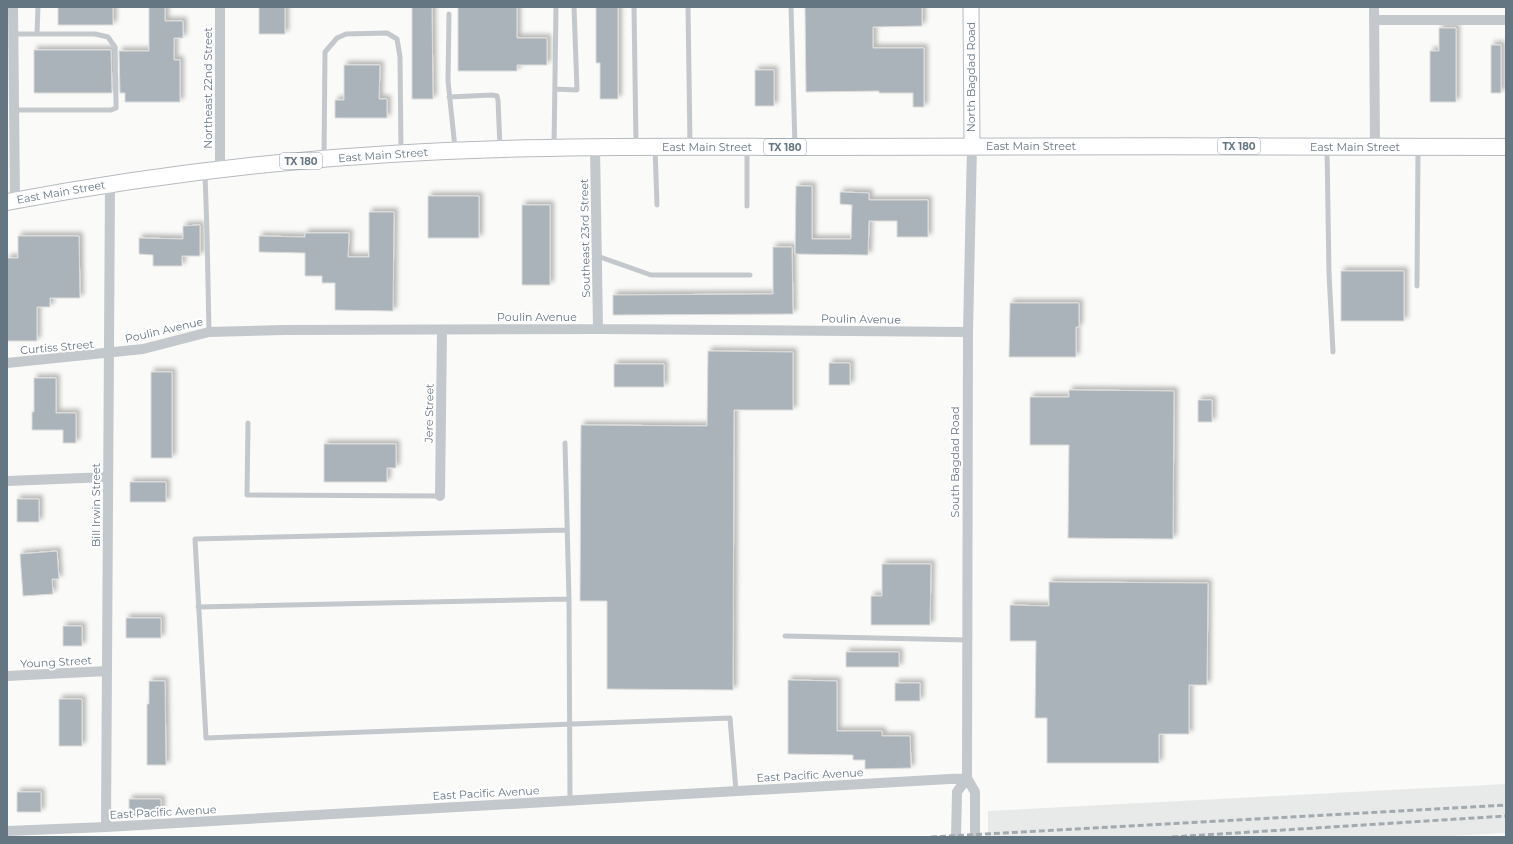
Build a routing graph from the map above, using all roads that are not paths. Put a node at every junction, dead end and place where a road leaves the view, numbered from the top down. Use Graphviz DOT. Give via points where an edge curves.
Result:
graph roads {
  1 [pos="13,7"];
  2 [pos="38,7"];
  3 [pos="220,7"];
  4 [pos="556,7"];
  5 [pos="574,7"];
  6 [pos="634,7"];
  7 [pos="688,7"];
  8 [pos="791,7"];
  9 [pos="971,7"];
  10 [pos="1374,7"];
  11 [pos="449,14"];
  12 [pos="1374,20"];
  13 [pos="1506,20"];
  14 [pos="14,34"];
  15 [pos="38,34"];
  16 [pos="555,89"];
  17 [pos="449,97"];
  18 [pos="14,110"];
  19 [pos="972,146"];
  20 [pos="595,147"];
  21 [pos="636,147"];
  22 [pos="656,147"];
  23 [pos="690,147"];
  24 [pos="747,147"];
  25 [pos="795,147"];
  26 [pos="1327,147"];
  27 [pos="1375,147"];
  28 [pos="1418,147"];
  29 [pos="1506,147"];
  30 [pos="554,148"];
  31 [pos="500,149"];
  32 [pos="455,151"];
  33 [pos="401,154"];
  34 [pos="324,160"];
  35 [pos="212,171"];
  36 [pos="110,183"];
  37 [pos="11,201"];
  38 [pos="657,206"];
  39 [pos="747,206"];
  40 [pos="597,256"];
  41 [pos="750,275"];
  42 [pos="1417,286"];
  43 [pos="598,329"];
  44 [pos="442,330"];
  45 [pos="209,332"];
  46 [pos="968,332"];
  47 [pos="1333,352"];
  48 [pos="109,354"];
  49 [pos="7,363"];
  50 [pos="248,423"];
  51 [pos="565,443"];
  52 [pos="108,477"];
  53 [pos="7,481"];
  54 [pos="440,496"];
  55 [pos="567,530"];
  56 [pos="569,599"];
  57 [pos="198,607"];
  58 [pos="785,636"];
  59 [pos="967,640"];
  60 [pos="107,671"];
  61 [pos="7,676"];
  62 [pos="570,724"];
  63 [pos="967,778"];
  64 [pos="736,791"];
  65 [pos="570,800"];
  66 [pos="106,827"];
  67 [pos="7,830"];
  68 [pos="956,837"];
  69 [pos="975,837"];
  1 -- 14 [label="street"];
  2 -- 15 [label="lane"];
  3 -- 35 [label="street, Northeast 22nd Street"];
  4 -- 16 [label="lane"];
  5 -- 16 [label="lane" via="577,90"];
  6 -- 21 [label="lane"];
  7 -- 23 [label="lane"];
  8 -- 25 [label="lane"];
  9 -- 19 [label="street, North Bagdad Road"];
  10 -- 12 [label="street"];
  11 -- 17 [label="lane"];
  12 -- 13 [label="street"];
  12 -- 27 [label="street"];
  14 -- 15 [label="lane"];
  14 -- 18 [label="street"];
  15 -- 18 [label="lane" via="95,34 108,37 115,47 116,108"];
  16 -- 30 [label="lane"];
  17 -- 31 [label="lane" via="497,96"];
  17 -- 32 [label="lane"];
  18 -- 37 [label="street"];
  19 -- 25 [label="main road, East Main Street / TX 180"];
  19 -- 26 [label="main road, East Main Street / TX 180"];
  19 -- 46 [label="street, South Bagdad Road"];
  20 -- 21 [label="main road, East Main Street / TX 180"];
  20 -- 30 [label="main road, East Main Street / TX 180"];
  20 -- 40 [label="street, Southeast 23rd Street"];
  21 -- 22 [label="main road, East Main Street / TX 180"];
  22 -- 23 [label="main road, East Main Street / TX 180"];
  22 -- 38 [label="lane"];
  23 -- 24 [label="main road, East Main Street / TX 180"];
  24 -- 25 [label="main road, East Main Street / TX 180"];
  24 -- 39 [label="lane"];
  26 -- 27 [label="main road, East Main Street / TX 180"];
  26 -- 47 [label="lane"];
  27 -- 28 [label="main road, East Main Street / TX 180"];
  28 -- 29 [label="main road, East Main Street / TX 180"];
  28 -- 42 [label="lane"];
  30 -- 31 [label="main road, East Main Street / TX 180"];
  31 -- 32 [label="main road, East Main Street / TX 180"];
  32 -- 33 [label="main road, East Main Street / TX 180"];
  33 -- 34 [label="main road, East Main Street / TX 180"];
  33 -- 34 [label="lane" via="400,57 397,39 387,33 346,34 337,38 325,52"];
  34 -- 35 [label="main road, East Main Street / TX 180"];
  35 -- 36 [label="main road, East Main Street / TX 180"];
  35 -- 45 [label="lane" via="208,233"];
  36 -- 37 [label="main road, East Main Street / TX 180"];
  36 -- 48 [label="street, Bill Irwin Street"];
  40 -- 41 [label="lane" via="651,275"];
  40 -- 43 [label="street, Southeast 23rd Street"];
  43 -- 44 [label="street, Poulin Avenue"];
  43 -- 46 [label="street, Poulin Avenue"];
  44 -- 45 [label="street, Poulin Avenue"];
  44 -- 54 [label="street, Jere Street"];
  45 -- 48 [label="street, Poulin Avenue" via="143,349"];
  46 -- 59 [label="street, South Bagdad Road"];
  48 -- 49 [label="street, Curtiss Street"];
  48 -- 52 [label="street, Bill Irwin Street"];
  50 -- 54 [label="lane" via="247,495"];
  51 -- 55 [label="lane"];
  52 -- 53 [label="street"];
  52 -- 60 [label="street, Bill Irwin Street"];
  55 -- 56 [label="lane"];
  55 -- 57 [label="lane" via="195,539"];
  56 -- 57 [label="lane"];
  56 -- 62 [label="lane"];
  57 -- 62 [label="lane" via="206,738"];
  58 -- 59 [label="lane"];
  59 -- 63 [label="street, South Bagdad Road"];
  60 -- 61 [label="street, Young Street"];
  60 -- 66 [label="street, Bill Irwin Street"];
  62 -- 64 [label="lane" via="730,718"];
  62 -- 65 [label="lane"];
  63 -- 64 [label="street, East Pacific Avenue"];
  63 -- 68 [label="street" via="957,792"];
  63 -- 69 [label="street, South Bagdad Road" via="974,792"];
  64 -- 65 [label="street, East Pacific Avenue"];
  65 -- 66 [label="street, East Pacific Avenue"];
  66 -- 67 [label="street, East Pacific Avenue"];
}
